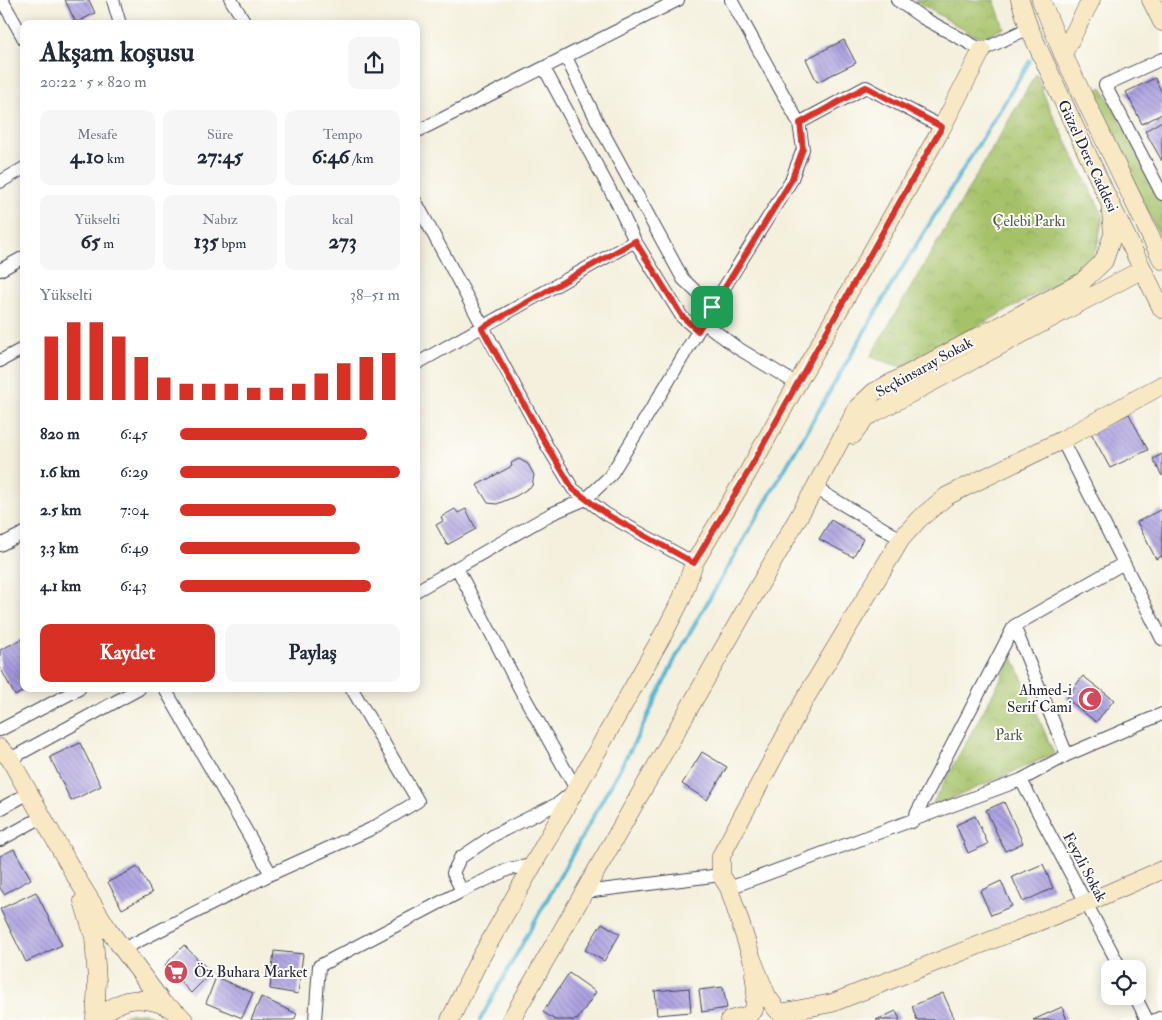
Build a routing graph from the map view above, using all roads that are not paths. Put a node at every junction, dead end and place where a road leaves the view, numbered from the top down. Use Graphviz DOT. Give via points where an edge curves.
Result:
graph roads {
  1 [pos="2,0"];
  2 [pos="113,0"];
  3 [pos="231,0"];
  4 [pos="678,0"];
  5 [pos="730,0"];
  6 [pos="897,0"];
  7 [pos="1020,0"];
  8 [pos="1041,0"];
  9 [pos="1091,0"];
  10 [pos="1151,0"];
  11 [pos="119,20"];
  12 [pos="242,20"];
  13 [pos="1162,22"];
  14 [pos="1029,28"];
  15 [pos="20,32"];
  16 [pos="982,50"];
  17 [pos="1063,54"];
  18 [pos="566,57"];
  19 [pos="1162,59"];
  20 [pos="544,68"];
  21 [pos="800,123"];
  22 [pos="942,127"];
  23 [pos="420,130"];
  24 [pos="20,170"];
  25 [pos="0,182"];
  26 [pos="1162,194"];
  27 [pos="1110,203"];
  28 [pos="420,210"];
  29 [pos="635,241"];
  30 [pos="20,259"];
  31 [pos="1162,260"];
  32 [pos="0,270"];
  33 [pos="1141,270"];
  34 [pos="712,307"];
  35 [pos="1162,309"];
  36 [pos="700,326"];
  37 [pos="482,328"];
  38 [pos="20,350"];
  39 [pos="0,361"];
  40 [pos="420,362"];
  41 [pos="797,384"];
  42 [pos="1162,385"];
  43 [pos="1062,440"];
  44 [pos="815,488"];
  45 [pos="586,499"];
  46 [pos="20,535"];
  47 [pos="901,539"];
  48 [pos="0,545"];
  49 [pos="694,563"];
  50 [pos="1124,563"];
  51 [pos="457,568"];
  52 [pos="420,589"];
  53 [pos="1014,626"];
  54 [pos="1161,634"];
  55 [pos="73,692"];
  56 [pos="133,692"];
  57 [pos="167,692"];
  58 [pos="354,692"];
  59 [pos="1162,714"];
  60 [pos="0,730"];
  61 [pos="5,753"];
  62 [pos="1067,755"];
  63 [pos="1021,780"];
  64 [pos="576,789"];
  65 [pos="29,793"];
  66 [pos="0,809"];
  67 [pos="42,817"];
  68 [pos="912,822"];
  69 [pos="0,840"];
  70 [pos="533,865"];
  71 [pos="1162,870"];
  72 [pos="272,874"];
  73 [pos="76,877"];
  74 [pos="725,881"];
  75 [pos="462,891"];
  76 [pos="585,892"];
  77 [pos="1086,903"];
  78 [pos="123,949"];
  79 [pos="752,958"];
  80 [pos="1115,960"];
  81 [pos="832,1003"];
  82 [pos="164,1005"];
  83 [pos="1140,1005"];
  84 [pos="780,1014"];
  85 [pos="750,1015"];
  86 [pos="1162,1016"];
  87 [pos="184,1018"];
  88 [pos="96,1020"];
  89 [pos="316,1020"];
  90 [pos="450,1020"];
  91 [pos="511,1020"];
  92 [pos="730,1020"];
  93 [pos="805,1020"];
  94 [pos="1147,1020"];
  95 [pos="1155,1020"];
  1 -- 15 [label="street"];
  2 -- 11 [label="street"];
  3 -- 12 [label="street"];
  4 -- 18 [label="street"];
  5 -- 21 [label="street"];
  6 -- 16 [label="street"];
  7 -- 14 [label="street, Güzel Dere Caddesi"];
  8 -- 17 [label="street, Güzel Dere Caddesi"];
  9 -- 17 [label="street"];
  10 -- 13 [label="street"];
  14 -- 16 [label="street"];
  14 -- 27 [label="street, Güzel Dere Caddesi"];
  16 -- 22 [label="street"];
  17 -- 31 [label="street, Güzel Dere Caddesi"];
  18 -- 20 [label="street"];
  18 -- 34 [label="street" via="683,279"];
  19 -- 26 [label="street" via="1105,85"];
  20 -- 23 [label="street"];
  20 -- 29 [label="street"];
  21 -- 22 [label="street" via="866,87"];
  21 -- 34 [label="street" via="803,149 791,181"];
  22 -- 41 [label="street"];
  24 -- 25 [label="street"];
  27 -- 33 [label="street, Güzel Dere Caddesi"];
  27 -- 44 [label="street, Seçkinsaray Sokak" via="1113,234 1104,261 1082,282 874,392 858,407"];
  28 -- 37 [label="street"];
  29 -- 36 [label="street" via="682,316"];
  29 -- 37 [label="street"];
  30 -- 32 [label="street"];
  33 -- 35 [label="street, Güzel Dere Caddesi"];
  33 -- 44 [label="street, Seçkinsaray Sokak" via="865,418"];
  34 -- 36 [label="street"];
  36 -- 41 [label="street"];
  36 -- 45 [label="street" via="610,476"];
  37 -- 40 [label="street"];
  37 -- 45 [label="street" via="555,460 573,489"];
  38 -- 39 [label="street"];
  41 -- 49 [label="street"];
  42 -- 43 [label="street"];
  43 -- 47 [label="street" via="948,496 919,519"];
  43 -- 50 [label="street"];
  44 -- 47 [label="street"];
  44 -- 76 [label="street"];
  45 -- 49 [label="street" via="606,514"];
  45 -- 51 [label="street" via="552,514"];
  46 -- 48 [label="street"];
  47 -- 74 [label="street" via="806,697 721,856"];
  49 -- 64 [label="street" via="682,598"];
  50 -- 53 [label="street"];
  50 -- 54 [label="street"];
  51 -- 52 [label="street"];
  51 -- 64 [label="street"];
  53 -- 62 [label="street"];
  53 -- 68 [label="street"];
  55 -- 60 [label="street"];
  56 -- 61 [label="street"];
  57 -- 72 [label="street"];
  58 -- 72 [label="street" via="418,802 371,829"];
  59 -- 62 [label="street"];
  61 -- 65 [label="street"];
  62 -- 63 [label="street"];
  63 -- 68 [label="street"];
  63 -- 77 [label="street, Feyzli Sokak"];
  64 -- 70 [label="street"];
  64 -- 75 [label="street" via="559,803 494,835 460,858 453,873"];
  65 -- 66 [label="street"];
  65 -- 67 [label="street"];
  67 -- 69 [label="street"];
  67 -- 73 [label="street"];
  68 -- 74 [label="street"];
  70 -- 75 [label="street" via="509,869"];
  70 -- 90 [label="street" via="477,964"];
  71 -- 77 [label="street"];
  72 -- 78 [label="street"];
  73 -- 78 [label="street"];
  73 -- 88 [label="street" via="94,937"];
  74 -- 76 [label="street"];
  74 -- 79 [label="street"];
  75 -- 89 [label="street" via="319,966"];
  76 -- 91 [label="street"];
  77 -- 80 [label="street, Feyzli Sokak"];
  77 -- 81 [label="street"];
  78 -- 82 [label="street"];
  79 -- 84 [label="street" via="767,996"];
  79 -- 85 [label="street" via="756,990"];
  81 -- 84 [label="street"];
  81 -- 93 [label="street"];
  82 -- 87 [label="street"];
  82 -- 88 [label="street" via="146,1000 127,1001"];
  83 -- 94 [label="street"];
  84 -- 85 [label="street" via="765,1006"];
  85 -- 92 [label="street"];
  86 -- 95 [label="street"];
}
